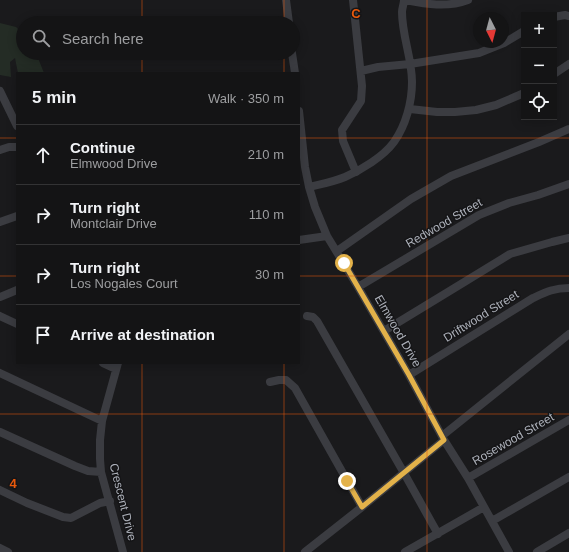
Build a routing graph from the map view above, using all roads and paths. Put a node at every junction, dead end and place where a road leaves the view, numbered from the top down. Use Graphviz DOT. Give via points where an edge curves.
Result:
graph roads {
  1 [pos="286,0"];
  2 [pos="353,0"];
  3 [pos="405,0"];
  4 [pos="468,0"];
  5 [pos="288,16"];
  6 [pos="557,16"];
  7 [pos="569,16"];
  8 [pos="521,34"];
  9 [pos="293,60"];
  10 [pos="410,64"];
  11 [pos="569,64"];
  12 [pos="295,72"];
  13 [pos="361,72"];
  14 [pos="557,72"];
  15 [pos="0,90"];
  16 [pos="521,94"];
  17 [pos="410,109"];
  18 [pos="300,120"];
  19 [pos="16,124"];
  20 [pos="569,129"];
  21 [pos="16,147"];
  22 [pos="0,150"];
  23 [pos="356,172"];
  24 [pos="569,184"];
  25 [pos="309,186"];
  26 [pos="16,216"];
  27 [pos="0,222"];
  28 [pos="327,236"];
  29 [pos="569,238"];
  30 [pos="300,240"];
  31 [pos="336,251"];
  32 [pos="358,287"];
  33 [pos="569,288"];
  34 [pos="16,290"];
  35 [pos="0,298"];
  36 [pos="0,316"];
  37 [pos="307,316"];
  38 [pos="16,324"];
  39 [pos="384,332"];
  40 [pos="569,334"];
  41 [pos="117,366"];
  42 [pos="0,373"];
  43 [pos="409,375"];
  44 [pos="270,382"];
  45 [pos="569,420"];
  46 [pos="102,421"];
  47 [pos="0,432"];
  48 [pos="443,438"];
  49 [pos="101,472"];
  50 [pos="404,473"];
  51 [pos="569,477"];
  52 [pos="468,478"];
  53 [pos="0,490"];
  54 [pos="110,501"];
  55 [pos="362,507"];
  56 [pos="484,507"];
  57 [pos="492,521"];
  58 [pos="438,534"];
  59 [pos="569,534"];
  60 [pos="0,548"];
  61 [pos="8,552"];
  62 [pos="123,552"];
  63 [pos="306,552"];
  64 [pos="405,552"];
  65 [pos="509,552"];
  66 [pos="537,552"];
  1 -- 5 [label="street"];
  2 -- 13 [label="street"];
  3 -- 4 [label="street" via="446,5"];
  3 -- 10 [label="street" via="402,11 403,26"];
  6 -- 7 [label="street"];
  8 -- 10 [label="street" via="479,53"];
  9 -- 12 [label="street"];
  10 -- 13 [label="street" via="378,67"];
  10 -- 17 [label="street"];
  11 -- 14 [label="street"];
  13 -- 23 [label="street" via="361,101 342,130"];
  15 -- 19 [label="street"];
  16 -- 17 [label="street" via="496,105 469,111 437,112"];
  17 -- 23 [label="street" via="394,142 384,153"];
  18 -- 25 [label="street, Elmwood Drive"];
  20 -- 31 [label="street" via="451,176 411,199"];
  21 -- 22 [label="street"];
  23 -- 25 [label="street"];
  24 -- 32 [label="street, Redwood Street" via="479,215"];
  25 -- 28 [label="street, Elmwood Drive"];
  26 -- 27 [label="street"];
  28 -- 30 [label="street"];
  28 -- 31 [label="street, Elmwood Drive"];
  29 -- 39 [label="street" via="510,254"];
  31 -- 32 [label="street, Elmwood Drive"];
  32 -- 39 [label="street, Elmwood Drive"];
  33 -- 43 [label="street, Driftwood Street" via="548,291 533,298"];
  34 -- 35 [label="street"];
  36 -- 38 [label="street"];
  37 -- 50 [label="street" via="317,321"];
  39 -- 43 [label="street, Elmwood Drive"];
  40 -- 48 [label="street"];
  41 -- 46 [label="street, Crescent Drive"];
  42 -- 46 [label="street"];
  43 -- 48 [label="street, Elmwood Drive"];
  44 -- 55 [label="street" via="286,380 295,388"];
  45 -- 52 [label="street, Rosewood Street"];
  46 -- 49 [label="street, Crescent Drive"];
  47 -- 49 [label="street" via="75,466"];
  48 -- 50 [label="street"];
  48 -- 52 [label="street, Elmwood Drive"];
  49 -- 54 [label="street, Crescent Drive"];
  50 -- 55 [label="street"];
  50 -- 58 [label="street"];
  51 -- 57 [label="street"];
  52 -- 56 [label="street, Elmwood Drive"];
  53 -- 54 [label="street" via="63,518 72,518 100,503"];
  54 -- 62 [label="street, Crescent Drive"];
  55 -- 63 [label="street"];
  56 -- 57 [label="street, Elmwood Drive"];
  56 -- 58 [label="street"];
  57 -- 65 [label="street, Elmwood Drive"];
  58 -- 64 [label="street"];
  59 -- 66 [label="street"];
  60 -- 61 [label="street"];
}
